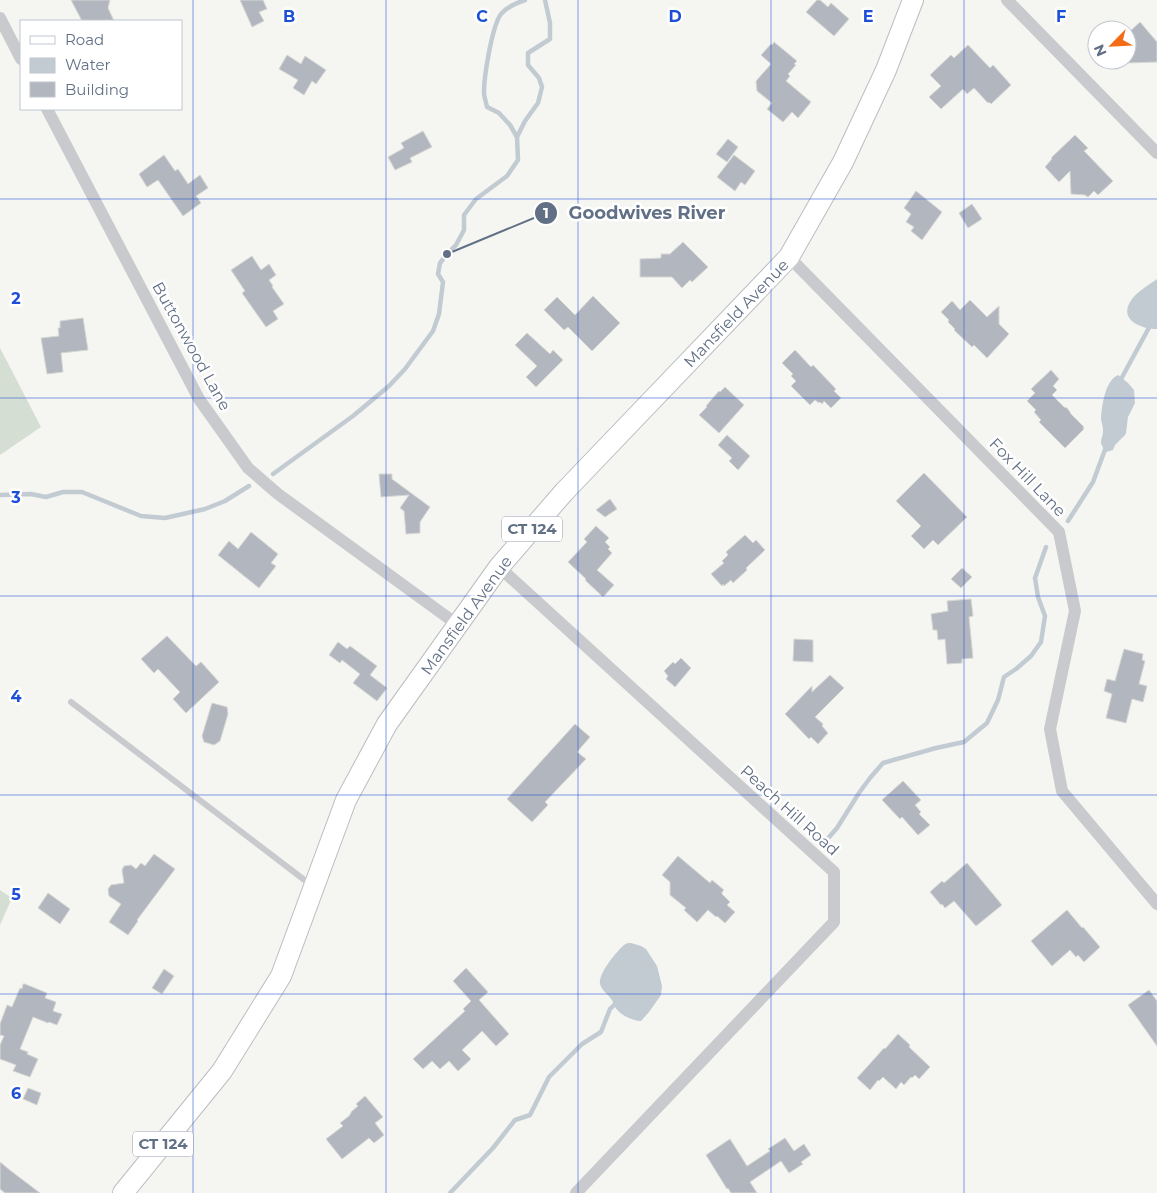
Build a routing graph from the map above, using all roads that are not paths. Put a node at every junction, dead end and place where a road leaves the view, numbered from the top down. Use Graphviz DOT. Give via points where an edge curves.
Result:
graph roads {
  1 [pos="913,0"];
  2 [pos="1007,0"];
  3 [pos="0,18"];
  4 [pos="20,57"];
  5 [pos="48,110"];
  6 [pos="1157,152"];
  7 [pos="790,257"];
  8 [pos="499,567"];
  9 [pos="458,626"];
  10 [pos="71,702"];
  11 [pos="314,887"];
  12 [pos="1157,904"];
  13 [pos="123,1193"];
  14 [pos="576,1193"];
  1 -- 7 [label="main road, Mansfield Avenue / CT 124" via="886,70 846,154"];
  2 -- 6 [label="street"];
  3 -- 4 [label="street"];
  5 -- 9 [label="street, Buttonwood Lane" via="199,399 248,468 278,494"];
  7 -- 8 [label="main road, Mansfield Avenue / CT 124" via="564,492"];
  7 -- 12 [label="street, Fox Hill Lane" via="1059,532 1075,612 1050,729 1062,792"];
  8 -- 9 [label="main road, Mansfield Avenue / CT 124"];
  8 -- 14 [label="street, Peach Hill Road" via="834,872 834,922"];
  9 -- 11 [label="main road, Mansfield Avenue / CT 124" via="382,732 346,800"];
  10 -- 11 [label="lane"];
  11 -- 13 [label="main road, Mansfield Avenue / CT 124" via="281,976 222,1071"];
}
